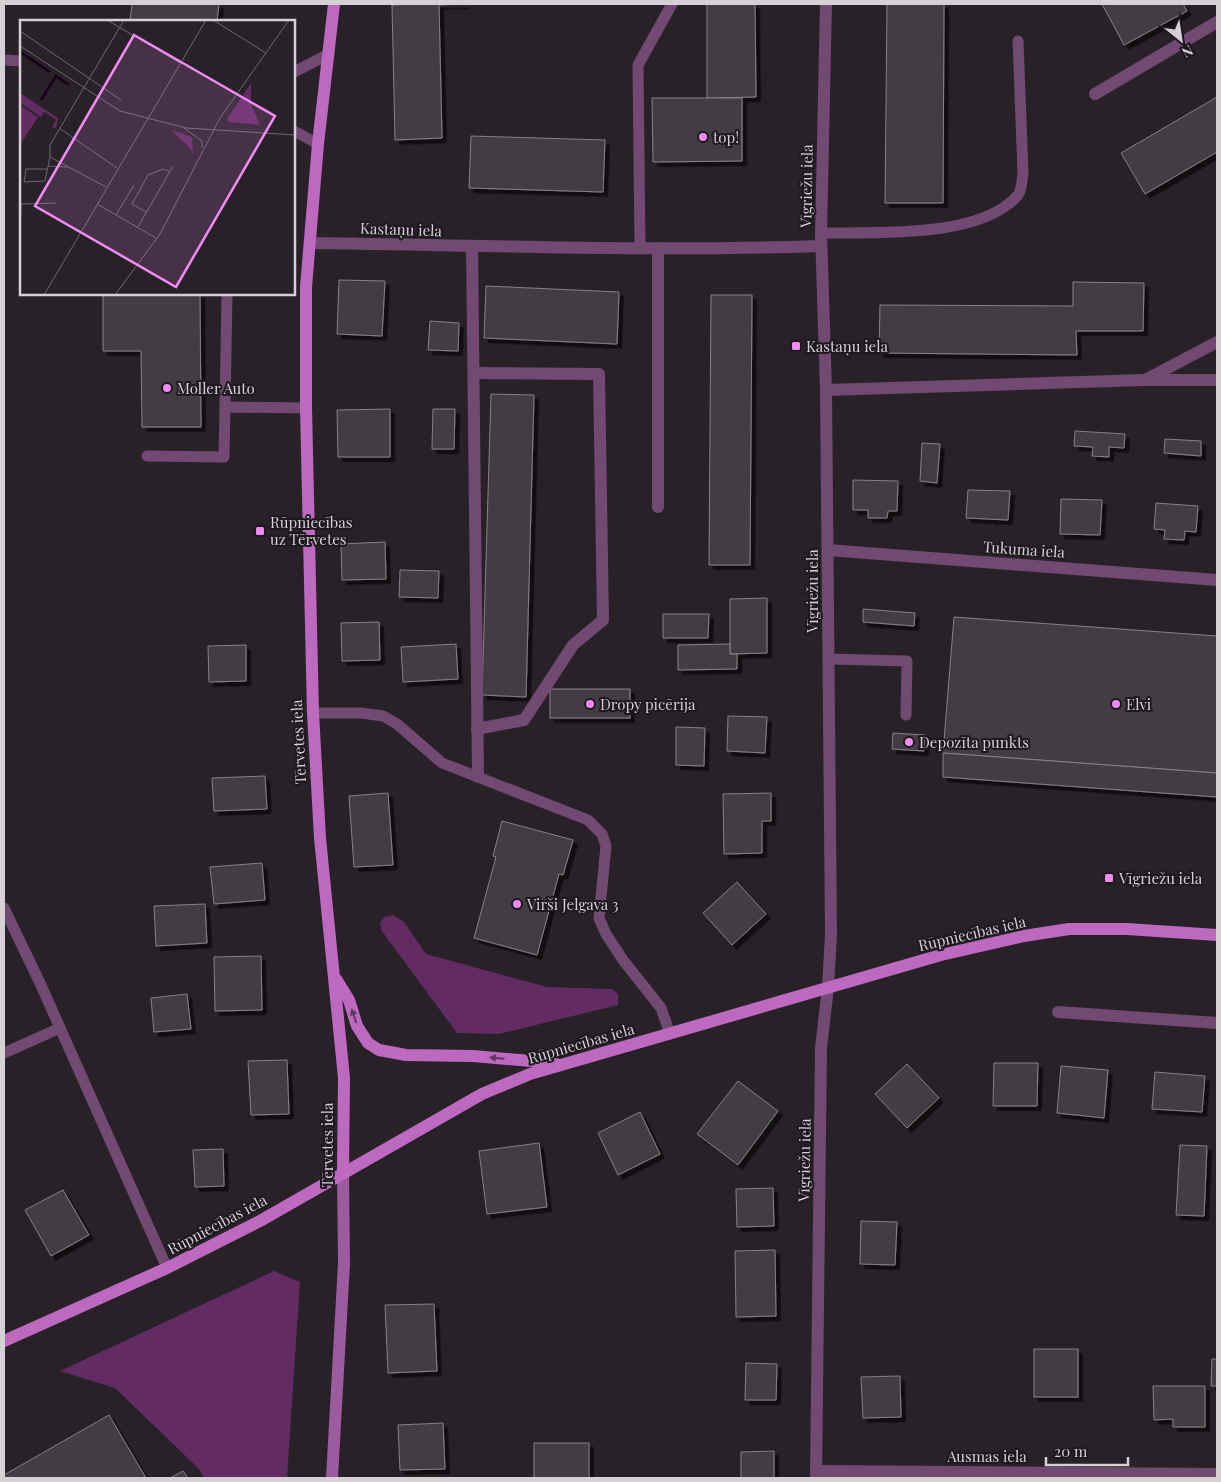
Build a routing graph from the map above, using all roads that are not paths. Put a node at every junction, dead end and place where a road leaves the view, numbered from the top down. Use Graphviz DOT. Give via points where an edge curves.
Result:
graph roads {
  1 [pos="334,4"];
  2 [pos="672,4"];
  3 [pos="826,4"];
  4 [pos="1217,22"];
  5 [pos="1018,41"];
  6 [pos="329,54"];
  7 [pos="4,60"];
  8 [pos="20,61"];
  9 [pos="295,71"];
  10 [pos="1095,94"];
  11 [pos="295,132"];
  12 [pos="318,144"];
  13 [pos="821,239"];
  14 [pos="310,243"];
  15 [pos="472,247"];
  16 [pos="640,247"];
  17 [pos="658,248"];
  18 [pos="227,295"];
  19 [pos="1217,342"];
  20 [pos="474,373"];
  21 [pos="1144,380"];
  22 [pos="1217,380"];
  23 [pos="826,390"];
  24 [pos="225,407"];
  25 [pos="306,408"];
  26 [pos="147,456"];
  27 [pos="658,507"];
  28 [pos="828,550"];
  29 [pos="1217,580"];
  30 [pos="829,659"];
  31 [pos="313,713"];
  32 [pos="906,715"];
  33 [pos="477,730"];
  34 [pos="478,777"];
  35 [pos="4,908"];
  36 [pos="1217,935"];
  37 [pos="334,976"];
  38 [pos="828,988"];
  39 [pos="1058,1012"];
  40 [pos="1217,1023"];
  41 [pos="60,1028"];
  42 [pos="670,1034"];
  43 [pos="4,1053"];
  44 [pos="563,1064"];
  45 [pos="343,1172"];
  46 [pos="168,1268"];
  47 [pos="4,1341"];
  48 [pos="1217,1474"];
  49 [pos="816,1475"];
  50 [pos="332,1478"];
  1 -- 6 [label="main road, Tērvetes iela"];
  2 -- 16 [label="lane" via="638,65"];
  3 -- 13 [label="street, Vīgriežu iela"];
  4 -- 10 [label="street"];
  5 -- 13 [label="lane" via="1024,173 1019,194 996,213 964,224"];
  6 -- 9 [label="lane"];
  6 -- 12 [label="main road, Tērvetes iela"];
  7 -- 8 [label="lane"];
  11 -- 12 [label="lane"];
  12 -- 14 [label="main road, Tērvetes iela"];
  13 -- 17 [label="street, Kastaņu iela"];
  13 -- 23 [label="street, Vīgriežu iela"];
  14 -- 15 [label="street, Kastaņu iela"];
  14 -- 25 [label="main road, Tērvetes iela" via="306,287"];
  15 -- 16 [label="street, Kastaņu iela"];
  15 -- 20 [label="street"];
  16 -- 17 [label="street, Kastaņu iela"];
  17 -- 27 [label="street"];
  18 -- 24 [label="lane"];
  19 -- 21 [label="street"];
  20 -- 33 [label="street"];
  20 -- 33 [label="street" via="598,374 603,620 573,645 524,720"];
  21 -- 22 [label="street"];
  21 -- 23 [label="street"];
  23 -- 28 [label="street, Vīgriežu iela"];
  24 -- 25 [label="lane"];
  24 -- 26 [label="lane" via="224,457"];
  25 -- 31 [label="main road, Tērvetes iela"];
  28 -- 29 [label="street, Tukuma iela"];
  28 -- 30 [label="street, Vīgriežu iela"];
  30 -- 32 [label="lane" via="908,661"];
  30 -- 38 [label="street, Vīgriežu iela" via="831,934"];
  31 -- 34 [label="lane" via="361,712 383,716 442,763"];
  31 -- 37 [label="main road, Tērvetes iela" via="320,838"];
  33 -- 34 [label="street"];
  34 -- 42 [label="lane" via="588,820 602,834 606,846 599,918 623,960 661,1008"];
  35 -- 41 [label="lane"];
  36 -- 38 [label="main road, Rūpniecības iela" via="1069,929 941,955"];
  44 -- 37 [label="main road, one-way" via="473,1056 406,1055 379,1050 368,1043 357,1026 349,1000"];
  37 -- 45 [label="main road, Tērvetes iela" via="344,1078"];
  38 -- 42 [label="main road, Rūpniecības iela"];
  38 -- 49 [label="street, Vīgriežu iela" via="821,1048"];
  39 -- 40 [label="street"];
  41 -- 43 [label="lane"];
  41 -- 46 [label="lane"];
  42 -- 44 [label="main road, Rūpniecības iela"];
  44 -- 45 [label="main road, Rūpniecības iela" via="482,1094"];
  45 -- 46 [label="main road, Rūpniecības iela" via="260,1221"];
  45 -- 50 [label="main road, Tērvetes iela" via="344,1263"];
  46 -- 47 [label="main road, Rūpniecības iela"];
  48 -- 49 [label="street, Ausmas iela"];
}
